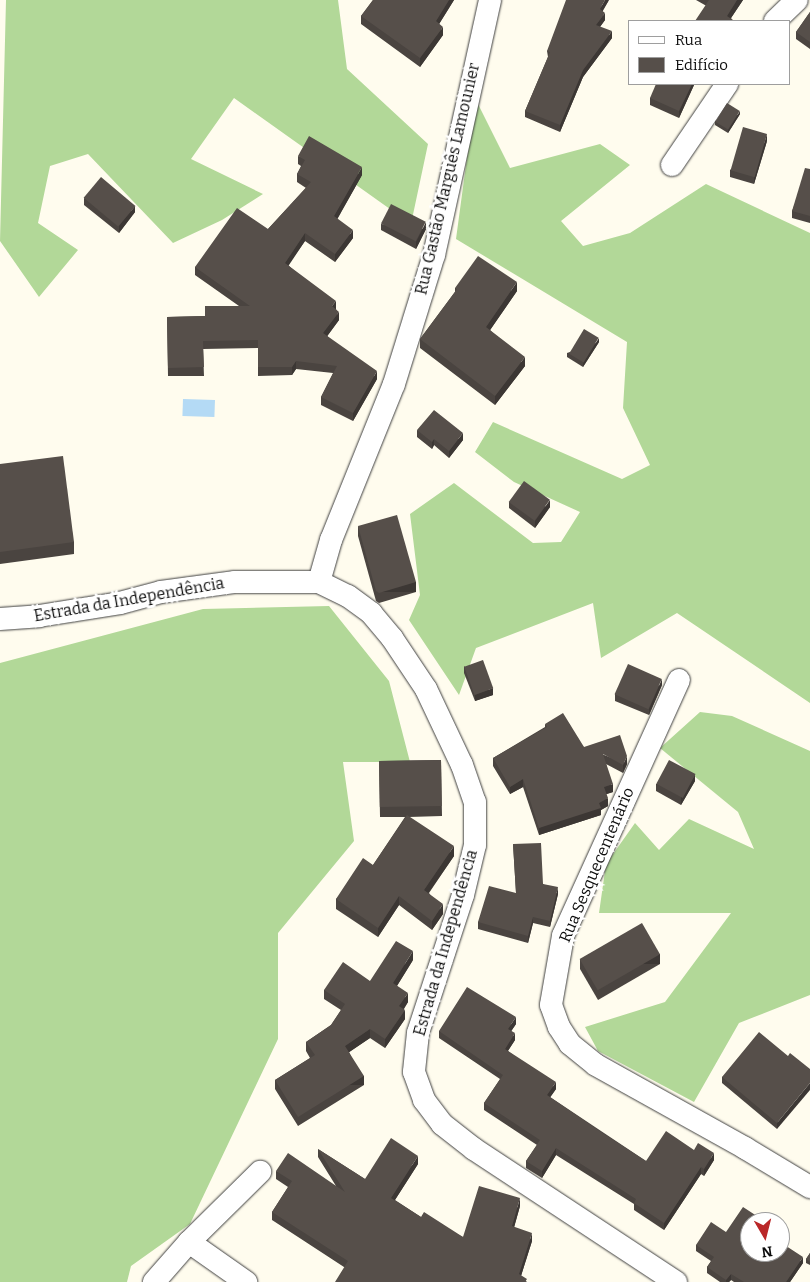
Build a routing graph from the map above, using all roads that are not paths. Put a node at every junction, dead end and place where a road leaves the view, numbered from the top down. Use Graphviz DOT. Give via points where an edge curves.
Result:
graph roads {
  1 [pos="490,0"];
  2 [pos="797,0"];
  3 [pos="776,20"];
  4 [pos="726,85"];
  5 [pos="672,165"];
  6 [pos="319,582"];
  7 [pos="0,618"];
  8 [pos="679,680"];
  9 [pos="260,1172"];
  10 [pos="810,1187"];
  11 [pos="189,1242"];
  12 [pos="154,1282"];
  13 [pos="246,1282"];
  14 [pos="676,1282"];
  1 -- 6 [label="street, Rua Gastão Marguês Lamounier" via="434,255 394,384 331,540"];
  2 -- 3 [label="street"];
  4 -- 5 [label="street"];
  6 -- 7 [label="street, Estrada da Independência" via="235,582 161,592 120,603 39,616"];
  6 -- 14 [label="street, Estrada da Independência" via="348,596 372,613 392,638 426,689 441,719 462,765 474,802 476,845 464,895 418,1033 414,1072 424,1100 442,1124 474,1149"];
  8 -- 10 [label="street, Rua Sesquecentenário" via="563,936 552,1005 559,1027 570,1044 596,1065"];
  9 -- 11 [label="street"];
  11 -- 12 [label="street"];
  11 -- 13 [label="street"];
}
